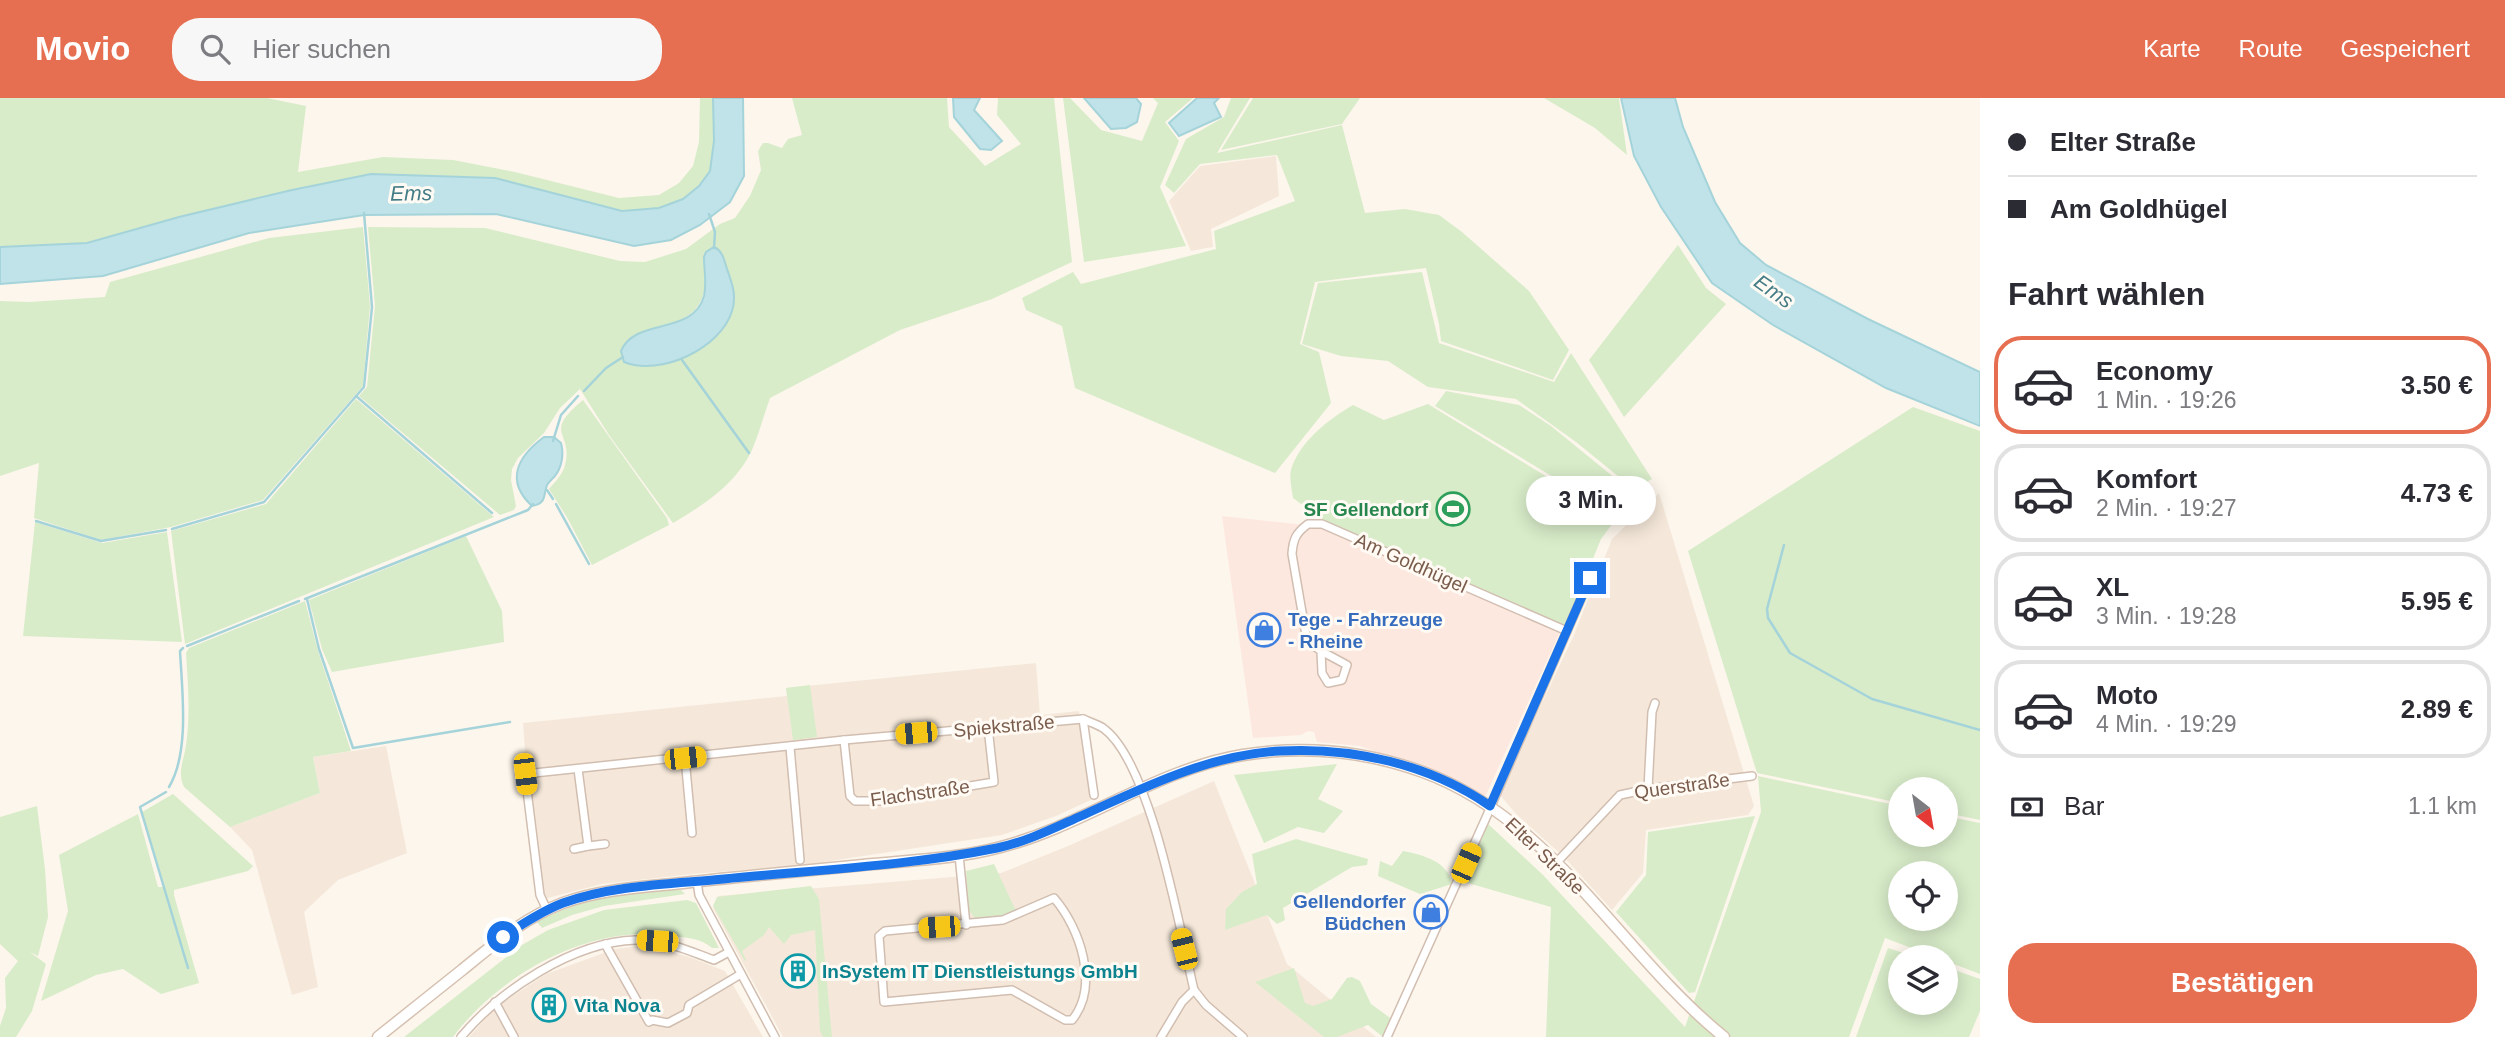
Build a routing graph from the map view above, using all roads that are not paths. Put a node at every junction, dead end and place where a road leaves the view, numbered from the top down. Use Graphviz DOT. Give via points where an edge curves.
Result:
graph roads {
  1 [pos="1590,578"];
  2 [pos="1567,631"];
  3 [pos="1321,651"];
  4 [pos="1655,703"];
  5 [pos="1083,719"];
  6 [pos="988,727"];
  7 [pos="844,740"];
  8 [pos="790,747"];
  9 [pos="685,758"];
  10 [pos="578,769"];
  11 [pos="1752,776"];
  12 [pos="1141,789"];
  13 [pos="1648,789"];
  14 [pos="1094,795"];
  15 [pos="1490,806"];
  16 [pos="692,833"];
  17 [pos="605,844"];
  18 [pos="588,846"];
  19 [pos="574,849"];
  20 [pos="959,855"];
  21 [pos="800,860"];
  22 [pos="1557,862"];
  23 [pos="697,881"];
  24 [pos="547,910"];
  25 [pos="966,925"];
  26 [pos="605,944"];
  27 [pos="729,952"];
  28 [pos="741,974"];
  29 [pos="1194,990"];
  30 [pos="495,1002"];
  31 [pos="378,1037"];
  32 [pos="461,1037"];
  33 [pos="514,1037"];
  34 [pos="775,1037"];
  35 [pos="1161,1037"];
  36 [pos="1242,1037"];
  37 [pos="1387,1037"];
  38 [pos="1724,1037"];
  1 -- 2 [label="street"];
  2 -- 3 [label="street, Am Goldhügel" via="1322,524 1308,524 1293,540 1292,554 1307,641"];
  2 -- 15 [label="street"];
  3 -- 3 [label="street, Am Goldhügel" via="1347,665 1342,680 1328,683 1322,673"];
  4 -- 13 [label="street"];
  5 -- 6 [label="street, Spiekstraße"];
  5 -- 12 [label="street, Spiekstraße" via="1116,742"];
  5 -- 14 [label="street"];
  6 -- 7 [label="street, Spiekstraße"];
  6 -- 7 [label="street, Flachstraße" via="994,782 880,801 855,801 850,796"];
  7 -- 8 [label="street, Spiekstraße"];
  8 -- 9 [label="street, Spiekstraße"];
  8 -- 21 [label="street"];
  9 -- 10 [label="street, Spiekstraße"];
  9 -- 16 [label="street"];
  10 -- 18 [label="street"];
  10 -- 24 [label="street, Spiekstraße" via="525,774 540,895"];
  11 -- 13 [label="street, Querstraße"];
  12 -- 15 [label="main road, Elter Straße" via="1241,755 1329,751 1400,764"];
  12 -- 20 [label="main road, Elter Straße" via="1033,837"];
  12 -- 29 [label="street, Spiekstraße" via="1152,816"];
  13 -- 22 [label="street, Querstraße" via="1620,795"];
  15 -- 22 [label="main road, Elter Straße"];
  15 -- 37 [label="street"];
  17 -- 18 [label="street"];
  18 -- 19 [label="street"];
  20 -- 23 [label="main road, Elter Straße"];
  20 -- 25 [label="street"];
  22 -- 38 [label="main road, Elter Straße" via="1655,973"];
  23 -- 24 [label="main road, Elter Straße" via="595,894"];
  23 -- 27 [label="street" via="699,895"];
  24 -- 31 [label="main road, Elter Straße" via="503,937"];
  25 -- 25 [label="street" via="885,931 879,936 884,1002 1012,990 1065,1020 1078,1013 1086,970 1080,943 1054,898 1003,920"];
  26 -- 27 [label="street" via="657,941 715,960"];
  26 -- 28 [label="street" via="649,1022 668,1023"];
  26 -- 30 [label="street" via="551,966"];
  27 -- 28 [label="street"];
  28 -- 34 [label="street"];
  29 -- 35 [label="street"];
  29 -- 36 [label="street"];
  30 -- 32 [label="street"];
  30 -- 33 [label="street"];
}
